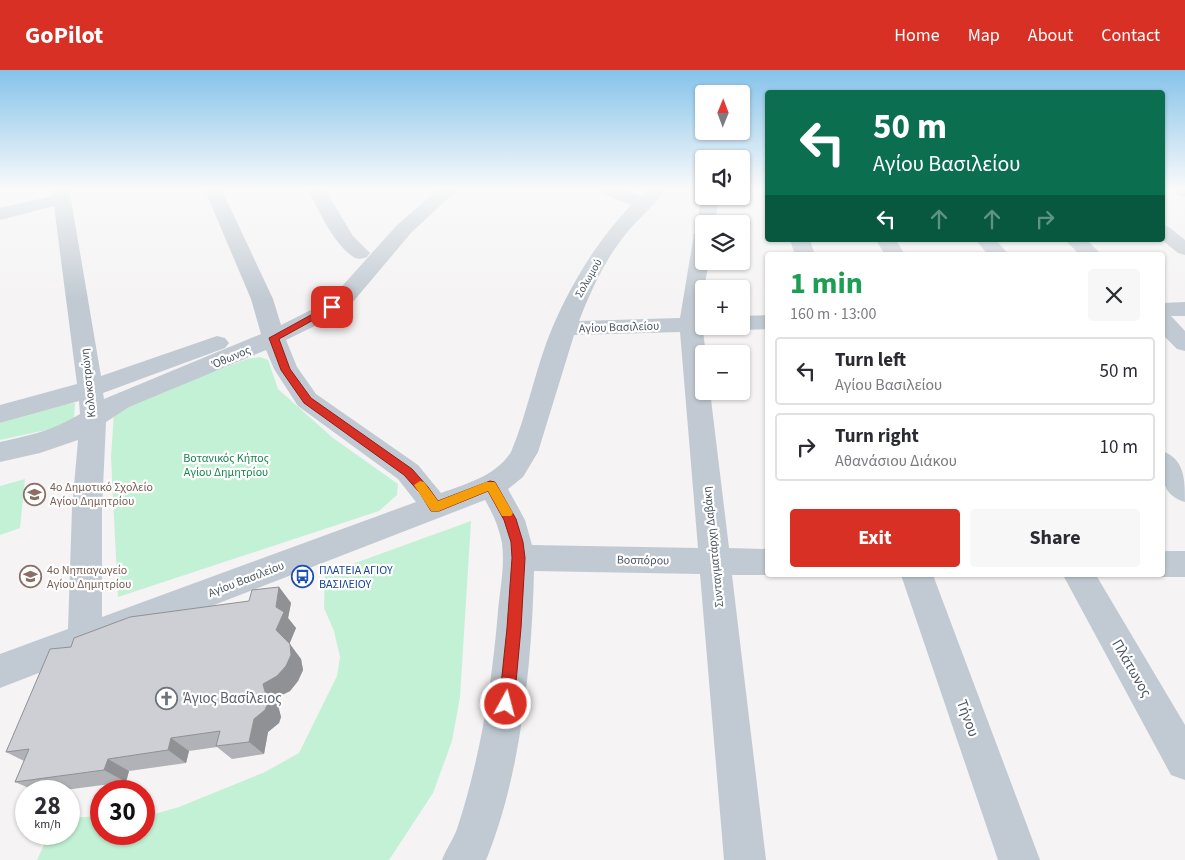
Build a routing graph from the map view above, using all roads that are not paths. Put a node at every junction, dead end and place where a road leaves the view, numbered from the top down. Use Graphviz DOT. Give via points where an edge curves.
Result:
graph roads {
  1 [pos="65,225"];
  2 [pos="229,225"];
  3 [pos="338,225"];
  4 [pos="387,225"];
  5 [pos="409,225"];
  6 [pos="621,225"];
  7 [pos="1165,233"];
  8 [pos="988,242"];
  9 [pos="1078,242"];
  10 [pos="1185,249"];
  11 [pos="996,252"];
  12 [pos="1089,252"];
  13 [pos="360,253"];
  14 [pos="695,283"];
  15 [pos="1185,309"];
  16 [pos="1165,310"];
  17 [pos="695,320"];
  18 [pos="765,322"];
  19 [pos="750,323"];
  20 [pos="1165,323"];
  21 [pos="695,324"];
  22 [pos="563,328"];
  23 [pos="271,330"];
  24 [pos="698,335"];
  25 [pos="1185,344"];
  26 [pos="90,389"];
  27 [pos="0,414"];
  28 [pos="93,418"];
  29 [pos="0,452"];
  30 [pos="1165,465"];
  31 [pos="490,485"];
  32 [pos="1185,491"];
  33 [pos="435,507"];
  34 [pos="518,558"];
  35 [pos="714,561"];
  36 [pos="765,562"];
  37 [pos="1165,564"];
  38 [pos="1185,564"];
  39 [pos="918,577"];
  40 [pos="1080,577"];
  41 [pos="85,639"];
  42 [pos="0,671"];
  43 [pos="1185,761"];
  44 [pos="469,856"];
  45 [pos="745,860"];
  46 [pos="1019,860"];
  1 -- 26 [label="street, Κολοκοτρώνη"];
  2 -- 23 [label="street" via="262,299"];
  3 -- 13 [label="street"];
  4 -- 13 [label="street, Όθωνος"];
  5 -- 23 [label="street, Όθωνος" via="344,298 318,315"];
  6 -- 22 [label="street, Σολωμού" via="577,296"];
  7 -- 10 [label="street"];
  8 -- 11 [label="street"];
  9 -- 12 [label="street"];
  13 -- 23 [label="street, Όθωνος" via="332,287"];
  14 -- 17 [label="street, Συνταγματάρχη Δαβάκη" via="690,310"];
  15 -- 16 [label="street"];
  18 -- 19 [label="street"];
  20 -- 25 [label="street"];
  21 -- 22 [label="street, Αγίου Βασιλείου"];
  22 -- 31 [label="street, Αγίου Βασιλείου" via="520,459 513,470"];
  23 -- 26 [label="street, Όθωνος" via="188,354"];
  23 -- 28 [label="street, Όθωνος" via="120,401"];
  23 -- 33 [label="street" via="286,370 308,400 408,472"];
  24 -- 35 [label="street, Συνταγματάρχη Δαβάκη"];
  26 -- 27 [label="street, Όθωνος"];
  26 -- 28 [label="street, Κολοκοτρώνη"];
  28 -- 29 [label="street, Όθωνος" via="69,433"];
  28 -- 41 [label="street, Κολοκοτρώνη" via="87,509"];
  30 -- 32 [label="street"];
  31 -- 33 [label="street, Αγίου Βασιλείου"];
  31 -- 34 [label="street" via="510,519"];
  33 -- 41 [label="street, Αγίου Βασιλείου"];
  34 -- 35 [label="street, Βοσπόρου"];
  34 -- 44 [label="street" via="505,712"];
  35 -- 36 [label="street, Βοσπόρου"];
  35 -- 45 [label="street, Συνταγματάρχη Δαβάκη"];
  37 -- 38 [label="street"];
  39 -- 46 [label="street, Τήνου"];
  40 -- 43 [label="street, Πλάτωνος"];
  41 -- 42 [label="street, Αγίου Βασιλείου"];
}
